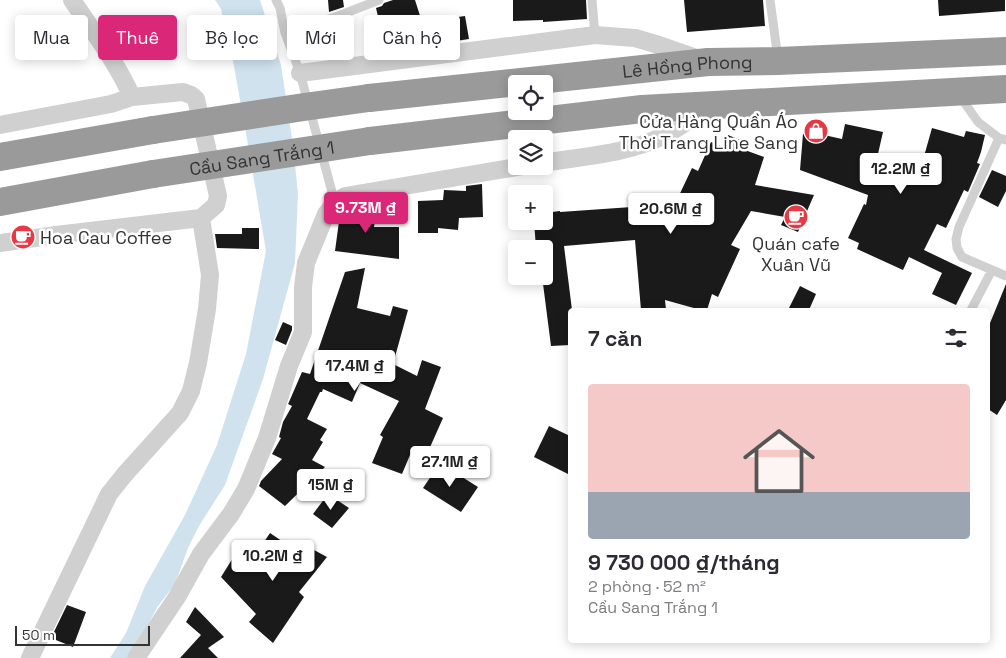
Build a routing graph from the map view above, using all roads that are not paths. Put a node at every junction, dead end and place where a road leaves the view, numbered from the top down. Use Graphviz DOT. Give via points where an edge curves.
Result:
graph roads {
  1 [pos="72,0"];
  2 [pos="276,0"];
  3 [pos="379,0"];
  4 [pos="592,0"];
  5 [pos="770,0"];
  6 [pos="285,33"];
  7 [pos="595,36"];
  8 [pos="1006,51"];
  9 [pos="778,61"];
  10 [pos="708,62"];
  11 [pos="300,73"];
  12 [pos="1006,89"];
  13 [pos="957,93"];
  14 [pos="132,97"];
  15 [pos="707,106"];
  16 [pos="0,125"];
  17 [pos="1002,139"];
  18 [pos="0,157"];
  19 [pos="553,162"];
  20 [pos="508,168"];
  21 [pos="0,202"];
  22 [pos="334,203"];
  23 [pos="201,218"];
  24 [pos="0,243"];
  25 [pos="992,270"];
  26 [pos="1006,276"];
  27 [pos="972,308"];
  28 [pos="30,658"];
  29 [pos="136,658"];
  1 -- 14 [label="street"];
  2 -- 6 [label="lane"];
  3 -- 6 [label="lane"];
  4 -- 7 [label="lane"];
  5 -- 9 [label="lane"];
  6 -- 11 [label="lane"];
  7 -- 10 [label="street" via="635,38"];
  7 -- 11 [label="street"];
  8 -- 9 [label="highway, Lê Hồng Phong"];
  9 -- 10 [label="highway, Lê Hồng Phong"];
  10 -- 18 [label="highway, Lê Hồng Phong, bridge" via="369,98 153,130"];
  11 -- 22 [label="lane"];
  12 -- 13 [label="highway"];
  13 -- 15 [label="highway"];
  13 -- 17 [label="lane" via="978,122"];
  14 -- 16 [label="street"];
  14 -- 23 [label="street" via="183,92 196,99 218,196 216,205"];
  15 -- 19 [label="street" via="691,120 634,148"];
  15 -- 21 [label="highway, Cầu Sang Trắng 1, bridge" via="642,109 370,141 153,174"];
  17 -- 25 [label="lane" via="956,239 962,257"];
  20 -- 22 [label="street" via="354,194"];
  22 -- 29 [label="street" via="326,214 306,264 303,332 246,489"];
  23 -- 24 [label="street"];
  23 -- 28 [label="street" via="210,274 208,309 191,391 180,413 109,494"];
  25 -- 26 [label="lane"];
  25 -- 27 [label="lane"];
}
